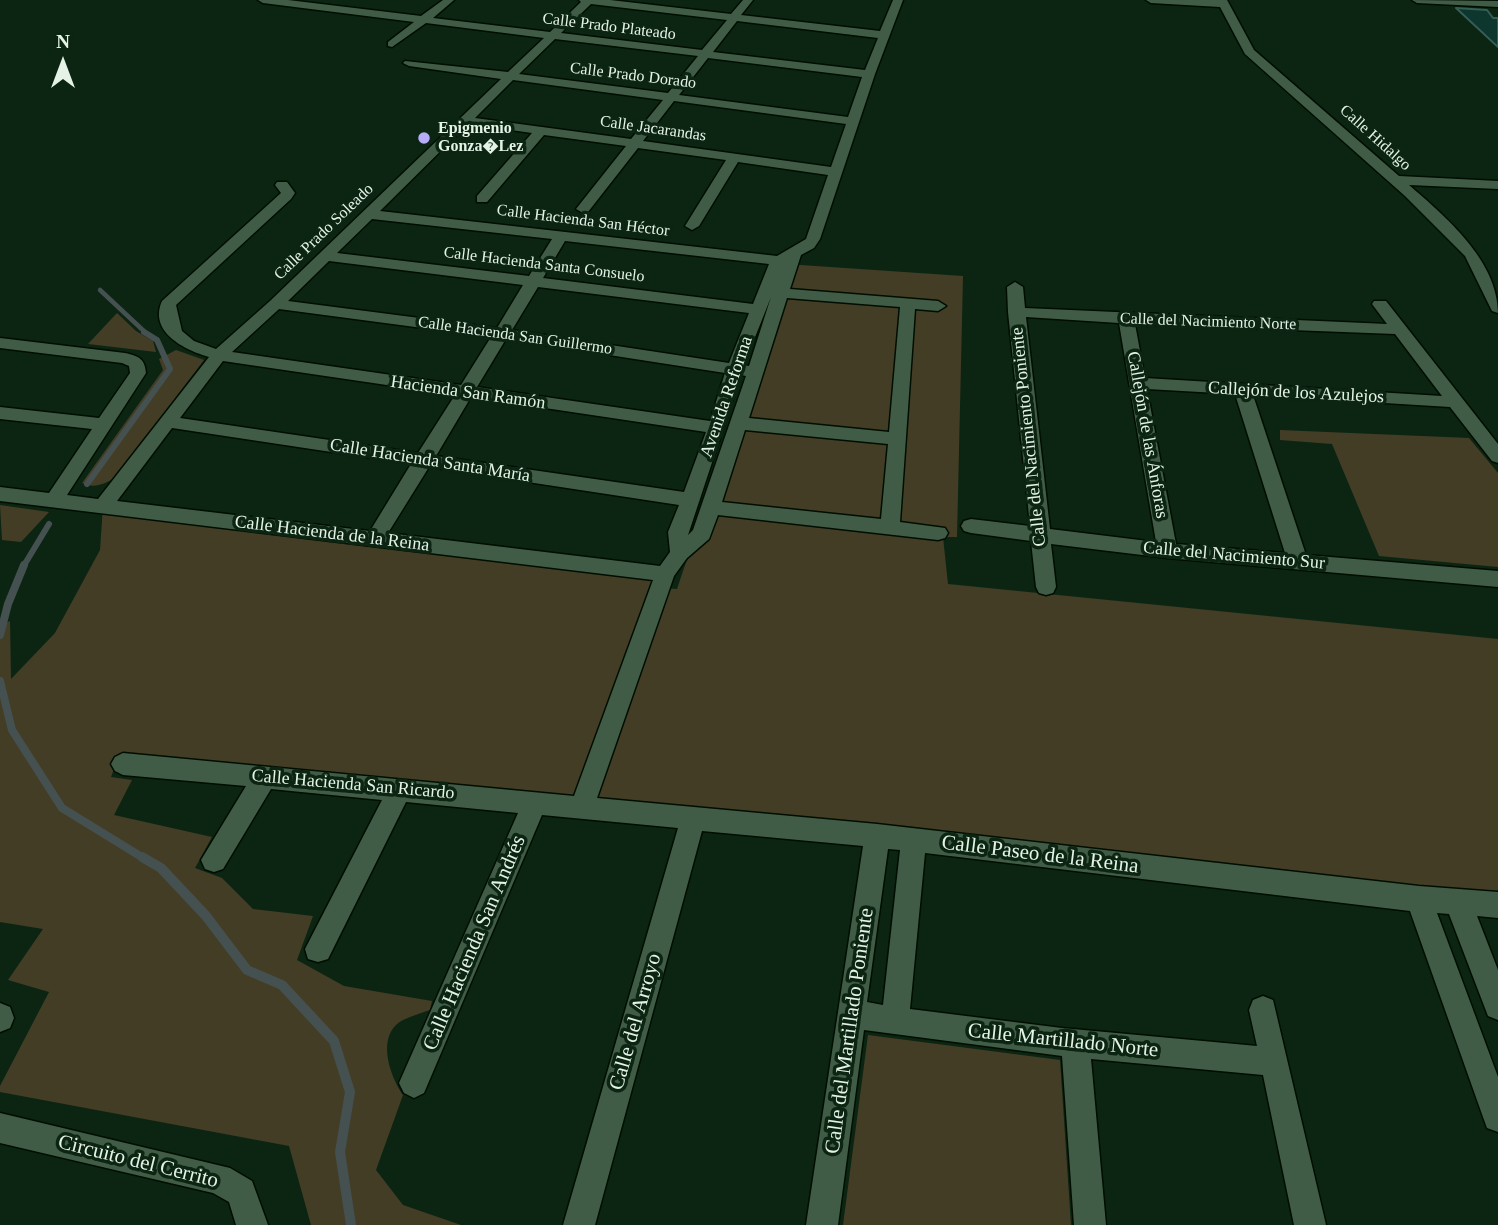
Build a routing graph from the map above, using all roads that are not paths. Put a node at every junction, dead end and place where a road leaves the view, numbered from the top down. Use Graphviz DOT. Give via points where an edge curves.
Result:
graph roads {
  1 [pos="269,0"];
  2 [pos="449,0"];
  3 [pos="587,0"];
  4 [pos="748,0"];
  5 [pos="898,0"];
  6 [pos="1151,0"];
  7 [pos="1417,0"];
  8 [pos="1223,2"];
  9 [pos="1493,3"];
  10 [pos="1498,15"];
  11 [pos="734,17"];
  12 [pos="423,20"];
  13 [pos="884,35"];
  14 [pos="553,36"];
  15 [pos="392,44"];
  16 [pos="705,54"];
  17 [pos="409,63"];
  18 [pos="869,74"];
  19 [pos="511,76"];
  20 [pos="671,97"];
  21 [pos="465,120"];
  22 [pos="853,121"];
  23 [pos="541,131"];
  24 [pos="635,144"];
  25 [pos="734,158"];
  26 [pos="836,172"];
  27 [pos="1395,180"];
  28 [pos="282,185"];
  29 [pos="1498,185"];
  30 [pos="482,199"];
  31 [pos="583,209"];
  32 [pos="369,214"];
  33 [pos="692,226"];
  34 [pos="561,236"];
  35 [pos="325,256"];
  36 [pos="789,258"];
  37 [pos="533,282"];
  38 [pos="1014,287"];
  39 [pos="774,292"];
  40 [pos="276,304"];
  41 [pos="908,304"];
  42 [pos="1380,304"];
  43 [pos="938,306"];
  44 [pos="1498,308"];
  45 [pos="759,309"];
  46 [pos="1016,312"];
  47 [pos="1126,319"];
  48 [pos="1399,329"];
  49 [pos="501,333"];
  50 [pos="0,342"];
  51 [pos="219,355"];
  52 [pos="735,368"];
  53 [pos="754,373"];
  54 [pos="1137,383"];
  55 [pos="1242,389"];
  56 [pos="465,393"];
  57 [pos="1455,402"];
  58 [pos="0,413"];
  59 [pos="169,422"];
  60 [pos="737,422"];
  61 [pos="105,425"];
  62 [pos="717,428"];
  63 [pos="896,439"];
  64 [pos="1498,457"];
  65 [pos="424,460"];
  66 [pos="0,494"];
  67 [pos="54,500"];
  68 [pos="691,500"];
  69 [pos="103,506"];
  70 [pos="710,507"];
  71 [pos="971,526"];
  72 [pos="890,527"];
  73 [pos="938,533"];
  74 [pos="1039,535"];
  75 [pos="375,539"];
  76 [pos="1167,551"];
  77 [pos="680,553"];
  78 [pos="1298,562"];
  79 [pos="665,574"];
  80 [pos="1498,579"];
  81 [pos="1046,587"];
  82 [pos="123,764"];
  83 [pos="265,777"];
  84 [pos="400,790"];
  85 [pos="536,802"];
  86 [pos="582,807"];
  87 [pos="693,818"];
  88 [pos="877,836"];
  89 [pos="914,841"];
  90 [pos="214,860"];
  91 [pos="1419,899"];
  92 [pos="1458,902"];
  93 [pos="1498,905"];
  94 [pos="317,949"];
  95 [pos="1498,1006"];
  96 [pos="1263,1010"];
  97 [pos="853,1014"];
  98 [pos="895,1022"];
  99 [pos="1075,1042"];
  100 [pos="1273,1062"];
  101 [pos="414,1083"];
  102 [pos="1496,1106"];
  103 [pos="0,1128"];
  104 [pos="252,1225"];
  105 [pos="579,1225"];
  106 [pos="822,1225"];
  107 [pos="1090,1225"];
  108 [pos="1310,1225"];
  1 -- 12 [label="street, Calle Prado Plateado"];
  2 -- 12 [label="street"];
  3 -- 11 [label="street"];
  3 -- 14 [label="street, Calle Prado Soleado"];
  4 -- 11 [label="street"];
  5 -- 13 [label="street, Avenida Reforma"];
  6 -- 8 [label="street"];
  7 -- 9 [label="street"];
  8 -- 27 [label="street, Calle Hidalgo" via="1249,52"];
  9 -- 10 [label="street"];
  11 -- 13 [label="street"];
  11 -- 16 [label="street"];
  12 -- 14 [label="street, Calle Prado Plateado"];
  12 -- 15 [label="street"];
  13 -- 18 [label="street, Avenida Reforma"];
  14 -- 16 [label="street, Calle Prado Plateado"];
  14 -- 19 [label="street, Calle Prado Soleado"];
  16 -- 18 [label="street, Calle Prado Plateado"];
  16 -- 20 [label="street"];
  17 -- 19 [label="street, Calle Prado Dorado"];
  18 -- 22 [label="street, Avenida Reforma"];
  19 -- 20 [label="street, Calle Prado Dorado"];
  19 -- 21 [label="street, Calle Prado Soleado"];
  20 -- 22 [label="street, Calle Prado Dorado"];
  20 -- 24 [label="street"];
  21 -- 23 [label="street, Calle Jacarandas"];
  21 -- 32 [label="street, Calle Prado Soleado"];
  22 -- 26 [label="street, Avenida Reforma"];
  23 -- 24 [label="street, Calle Jacarandas"];
  23 -- 30 [label="street"];
  24 -- 25 [label="street, Calle Jacarandas"];
  24 -- 31 [label="street"];
  25 -- 26 [label="street, Calle Jacarandas"];
  25 -- 33 [label="street"];
  26 -- 36 [label="street, Avenida Reforma" via="813,239"];
  27 -- 29 [label="street"];
  27 -- 44 [label="street, Calle Hidalgo" via="1471,254 1486,292"];
  28 -- 51 [label="street, Hacienda San Ramón" via="286,196 168,304 170,330 181,341"];
  32 -- 34 [label="street, Calle Hacienda San Héctor"];
  32 -- 35 [label="street, Calle Prado Soleado"];
  34 -- 36 [label="street, Calle Hacienda San Héctor"];
  34 -- 37 [label="street"];
  35 -- 37 [label="street, Calle Hacienda Santa Consuelo"];
  35 -- 40 [label="street, Calle Prado Soleado"];
  36 -- 39 [label="street, Avenida Reforma"];
  37 -- 45 [label="street, Calle Hacienda Santa Consuelo"];
  37 -- 49 [label="street"];
  38 -- 46 [label="street, Calle del Nacimiento Poniente"];
  39 -- 41 [label="street"];
  39 -- 45 [label="street, Avenida Reforma"];
  39 -- 53 [label="street, Avenida Reforma"];
  40 -- 49 [label="street, Calle Hacienda San Guillermo"];
  40 -- 51 [label="street, Calle Prado Soleado"];
  41 -- 43 [label="street"];
  41 -- 63 [label="street"];
  42 -- 48 [label="street"];
  45 -- 52 [label="street, Avenida Reforma"];
  46 -- 47 [label="street, Calle del Nacimiento Norte"];
  46 -- 74 [label="street, Calle del Nacimiento Poniente"];
  47 -- 48 [label="street, Calle del Nacimiento Norte"];
  47 -- 54 [label="street, Callejón de las Ánforas"];
  48 -- 57 [label="street"];
  49 -- 52 [label="street, Calle Hacienda San Guillermo"];
  49 -- 56 [label="street"];
  50 -- 61 [label="street" via="137,363 138,373"];
  51 -- 56 [label="street, Hacienda San Ramón"];
  51 -- 59 [label="street, Calle Prado Soleado"];
  52 -- 53 [label="street, Calle Hacienda San Guillermo"];
  52 -- 62 [label="street, Avenida Reforma"];
  53 -- 60 [label="street, Avenida Reforma"];
  54 -- 55 [label="street, Callejón de los Azulejos"];
  54 -- 76 [label="street, Callejón de las Ánforas"];
  55 -- 57 [label="street, Callejón de los Azulejos"];
  55 -- 78 [label="street"];
  56 -- 62 [label="street, Hacienda San Ramón"];
  56 -- 65 [label="street"];
  57 -- 64 [label="street"];
  58 -- 61 [label="street"];
  59 -- 65 [label="street, Calle Hacienda Santa María"];
  59 -- 69 [label="street, Calle Prado Soleado"];
  60 -- 63 [label="street"];
  60 -- 70 [label="street, Avenida Reforma"];
  61 -- 67 [label="street"];
  62 -- 68 [label="street, Avenida Reforma"];
  63 -- 72 [label="street"];
  65 -- 68 [label="street, Calle Hacienda Santa María"];
  65 -- 75 [label="street"];
  66 -- 67 [label="street, Calle Hacienda de la Reina"];
  67 -- 69 [label="street, Calle Hacienda de la Reina"];
  68 -- 77 [label="street, Avenida Reforma" via="678,532"];
  69 -- 75 [label="street, Calle Hacienda de la Reina"];
  70 -- 72 [label="street"];
  70 -- 77 [label="street, Avenida Reforma" via="702,534"];
  71 -- 74 [label="street, Calle del Nacimiento Sur"];
  72 -- 73 [label="street"];
  74 -- 76 [label="street, Calle del Nacimiento Sur"];
  74 -- 81 [label="street, Calle del Nacimiento Poniente"];
  75 -- 79 [label="street, Calle Hacienda de la Reina"];
  76 -- 78 [label="street, Calle del Nacimiento Sur"];
  77 -- 79 [label="street, Avenida Reforma"];
  78 -- 80 [label="street, Calle del Nacimiento Sur"];
  79 -- 86 [label="street, Avenida Reforma"];
  82 -- 83 [label="street, Calle Hacienda San Ricardo"];
  83 -- 84 [label="street, Calle Hacienda San Ricardo"];
  83 -- 90 [label="street"];
  84 -- 85 [label="street, Calle Hacienda San Ricardo"];
  84 -- 94 [label="street"];
  85 -- 86 [label="street, Calle Hacienda San Ricardo"];
  85 -- 101 [label="street, Calle Hacienda San Andrés"];
  86 -- 87 [label="street, Calle Paseo de la Reina"];
  87 -- 88 [label="street, Calle Paseo de la Reina"];
  87 -- 105 [label="street, Calle del Arroyo"];
  88 -- 89 [label="street, Calle Paseo de la Reina"];
  88 -- 97 [label="street, Calle del Martillado Poniente"];
  89 -- 91 [label="street, Calle Paseo de la Reina"];
  89 -- 98 [label="street"];
  91 -- 92 [label="street, Calle Paseo de la Reina"];
  91 -- 102 [label="street"];
  92 -- 93 [label="street, Calle Paseo de la Reina"];
  92 -- 95 [label="street"];
  96 -- 100 [label="street"];
  97 -- 98 [label="street, Calle Martillado Norte"];
  97 -- 106 [label="street, Calle del Martillado Poniente"];
  98 -- 99 [label="street, Calle Martillado Norte"];
  99 -- 100 [label="street, Calle Martillado Norte"];
  99 -- 107 [label="street"];
  100 -- 108 [label="street"];
  103 -- 104 [label="street, Circuito del Cerrito" via="219,1179 241,1192"];
}
